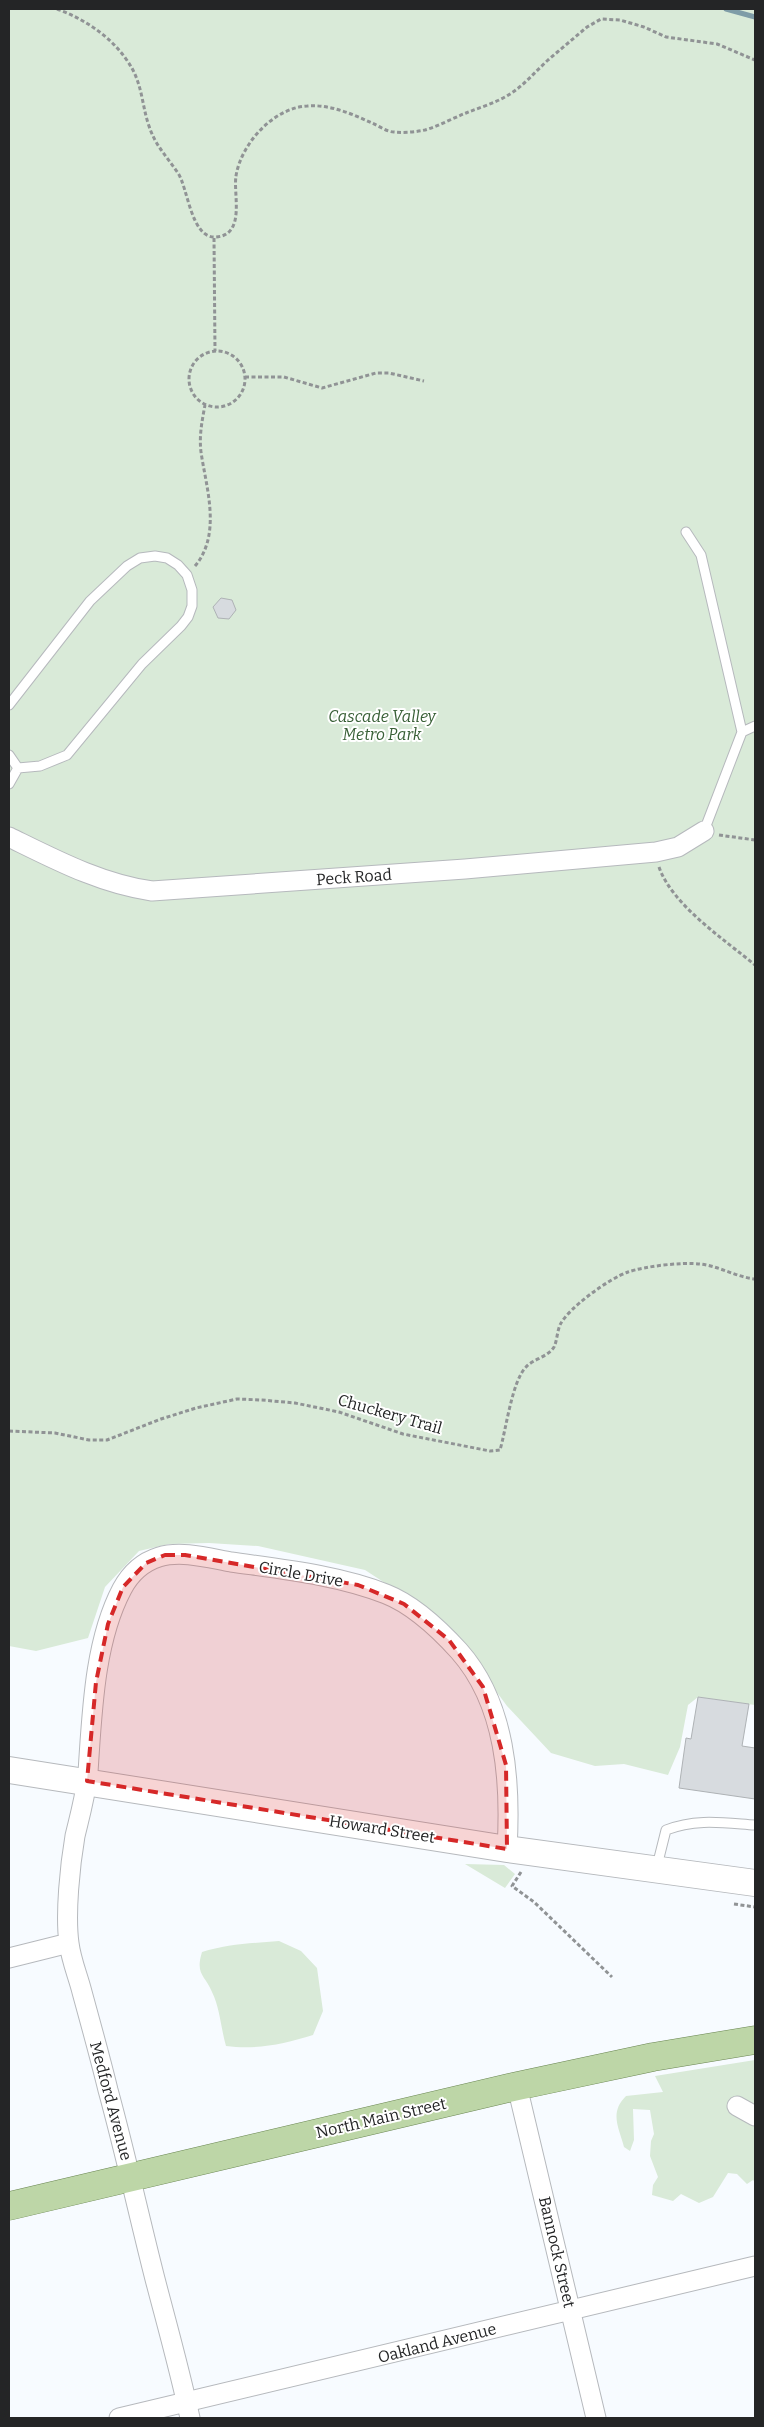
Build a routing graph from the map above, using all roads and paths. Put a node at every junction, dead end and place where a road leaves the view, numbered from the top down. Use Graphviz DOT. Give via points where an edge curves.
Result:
graph roads {
  1 [pos="57,9"];
  2 [pos="755,60"];
  3 [pos="214,238"];
  4 [pos="215,351"];
  5 [pos="245,378"];
  6 [pos="424,381"];
  7 [pos="205,406"];
  8 [pos="686,532"];
  9 [pos="187,575"];
  10 [pos="9,706"];
  11 [pos="755,726"];
  12 [pos="742,732"];
  13 [pos="9,755"];
  14 [pos="18,768"];
  15 [pos="9,784"];
  16 [pos="704,831"];
  17 [pos="9,837"];
  18 [pos="755,840"];
  19 [pos="656,852"];
  20 [pos="755,965"];
  21 [pos="755,1279"];
  22 [pos="9,1431"];
  23 [pos="9,1770"];
  24 [pos="87,1781"];
  25 [pos="755,1825"];
  26 [pos="507,1849"];
  27 [pos="656,1869"];
  28 [pos="530,1872"];
  29 [pos="755,1883"];
  30 [pos="727,1903"];
  31 [pos="755,1907"];
  32 [pos="69,1943"];
  33 [pos="9,1958"];
  34 [pos="612,1977"];
  35 [pos="755,2040"];
  36 [pos="517,2086"];
  37 [pos="737,2106"];
  38 [pos="755,2116"];
  39 [pos="130,2177"];
  40 [pos="9,2206"];
  41 [pos="755,2266"];
  42 [pos="570,2311"];
  43 [pos="189,2410"];
  44 [pos="119,2418"];
  45 [pos="596,2418"];
  1 -- 3 [label="path" via="102,33 127,60 143,92 148,125 156,143 182,179 196,223 204,233"];
  2 -- 3 [label="path" via="717,44 666,37 628,22 602,19 587,27 511,94 427,130 392,132 328,107 306,106 284,113 266,124 242,156 235,177 235,220 230,231"];
  3 -- 4 [label="path"];
  4 -- 5 [label="path" via="232,355 243,369"];
  4 -- 7 [label="path" via="193,363 188,379 193,395"];
  5 -- 6 [label="path" via="284,377 322,388 376,373"];
  5 -- 7 [label="path" via="245,386 236,400 222,408"];
  7 -- 9 [label="path" via="201,451 210,499 210,518 207,541"];
  8 -- 12 [label="lane" via="701,555"];
  9 -- 10 [label="lane" via="172,561 155,556 140,558 127,566 90,601"];
  9 -- 14 [label="lane" via="192,590 192,606 181,626 142,664 67,754 40,766"];
  11 -- 12 [label="lane"];
  12 -- 16 [label="lane"];
  13 -- 14 [label="lane"];
  14 -- 15 [label="lane"];
  16 -- 18 [label="path"];
  16 -- 19 [label="street, Peck Road" via="678,847"];
  17 -- 19 [label="street, Peck Road" via="93,876 152,891"];
  19 -- 20 [label="path" via="660,870 679,899"];
  21 -- 22 [label="path, Chuckery Trail" via="702,1264 691,1264 639,1269 613,1280 580,1304 560,1324 549,1353 525,1368 507,1418 500,1450 434,1441 339,1412 262,1400 237,1400 196,1408 108,1440"];
  23 -- 24 [label="main road, Howard Street"];
  24 -- 26 [label="main road, Howard Street"];
  24 -- 26 [label="street, Circle Drive" via="96,1682 108,1624 124,1587 134,1573 158,1557 185,1555 286,1570 358,1585 388,1595 425,1618 459,1651 483,1687 506,1764 509,1792"];
  24 -- 32 [label="street, Medford Avenue" via="69,1882"];
  25 -- 27 [label="lane" via="696,1821 666,1830"];
  26 -- 27 [label="main road, Howard Street"];
  27 -- 29 [label="main road, Howard Street"];
  28 -- 34 [label="path" via="521,1871 512,1886 534,1902"];
  30 -- 31 [label="path"];
  32 -- 33 [label="street"];
  32 -- 39 [label="street, Medford Avenue"];
  35 -- 36 [label="main road, North Main Street" via="653,2057"];
  36 -- 39 [label="main road, North Main Street"];
  36 -- 42 [label="street, Bannock Street"];
  37 -- 38 [label="street"];
  39 -- 40 [label="main road, North Main Street"];
  39 -- 43 [label="street, Medford Avenue"];
  41 -- 42 [label="street, Oakland Avenue"];
  42 -- 43 [label="street, Oakland Avenue"];
  42 -- 45 [label="street, Bannock Street"];
  43 -- 44 [label="street, Oakland Avenue"];
}
